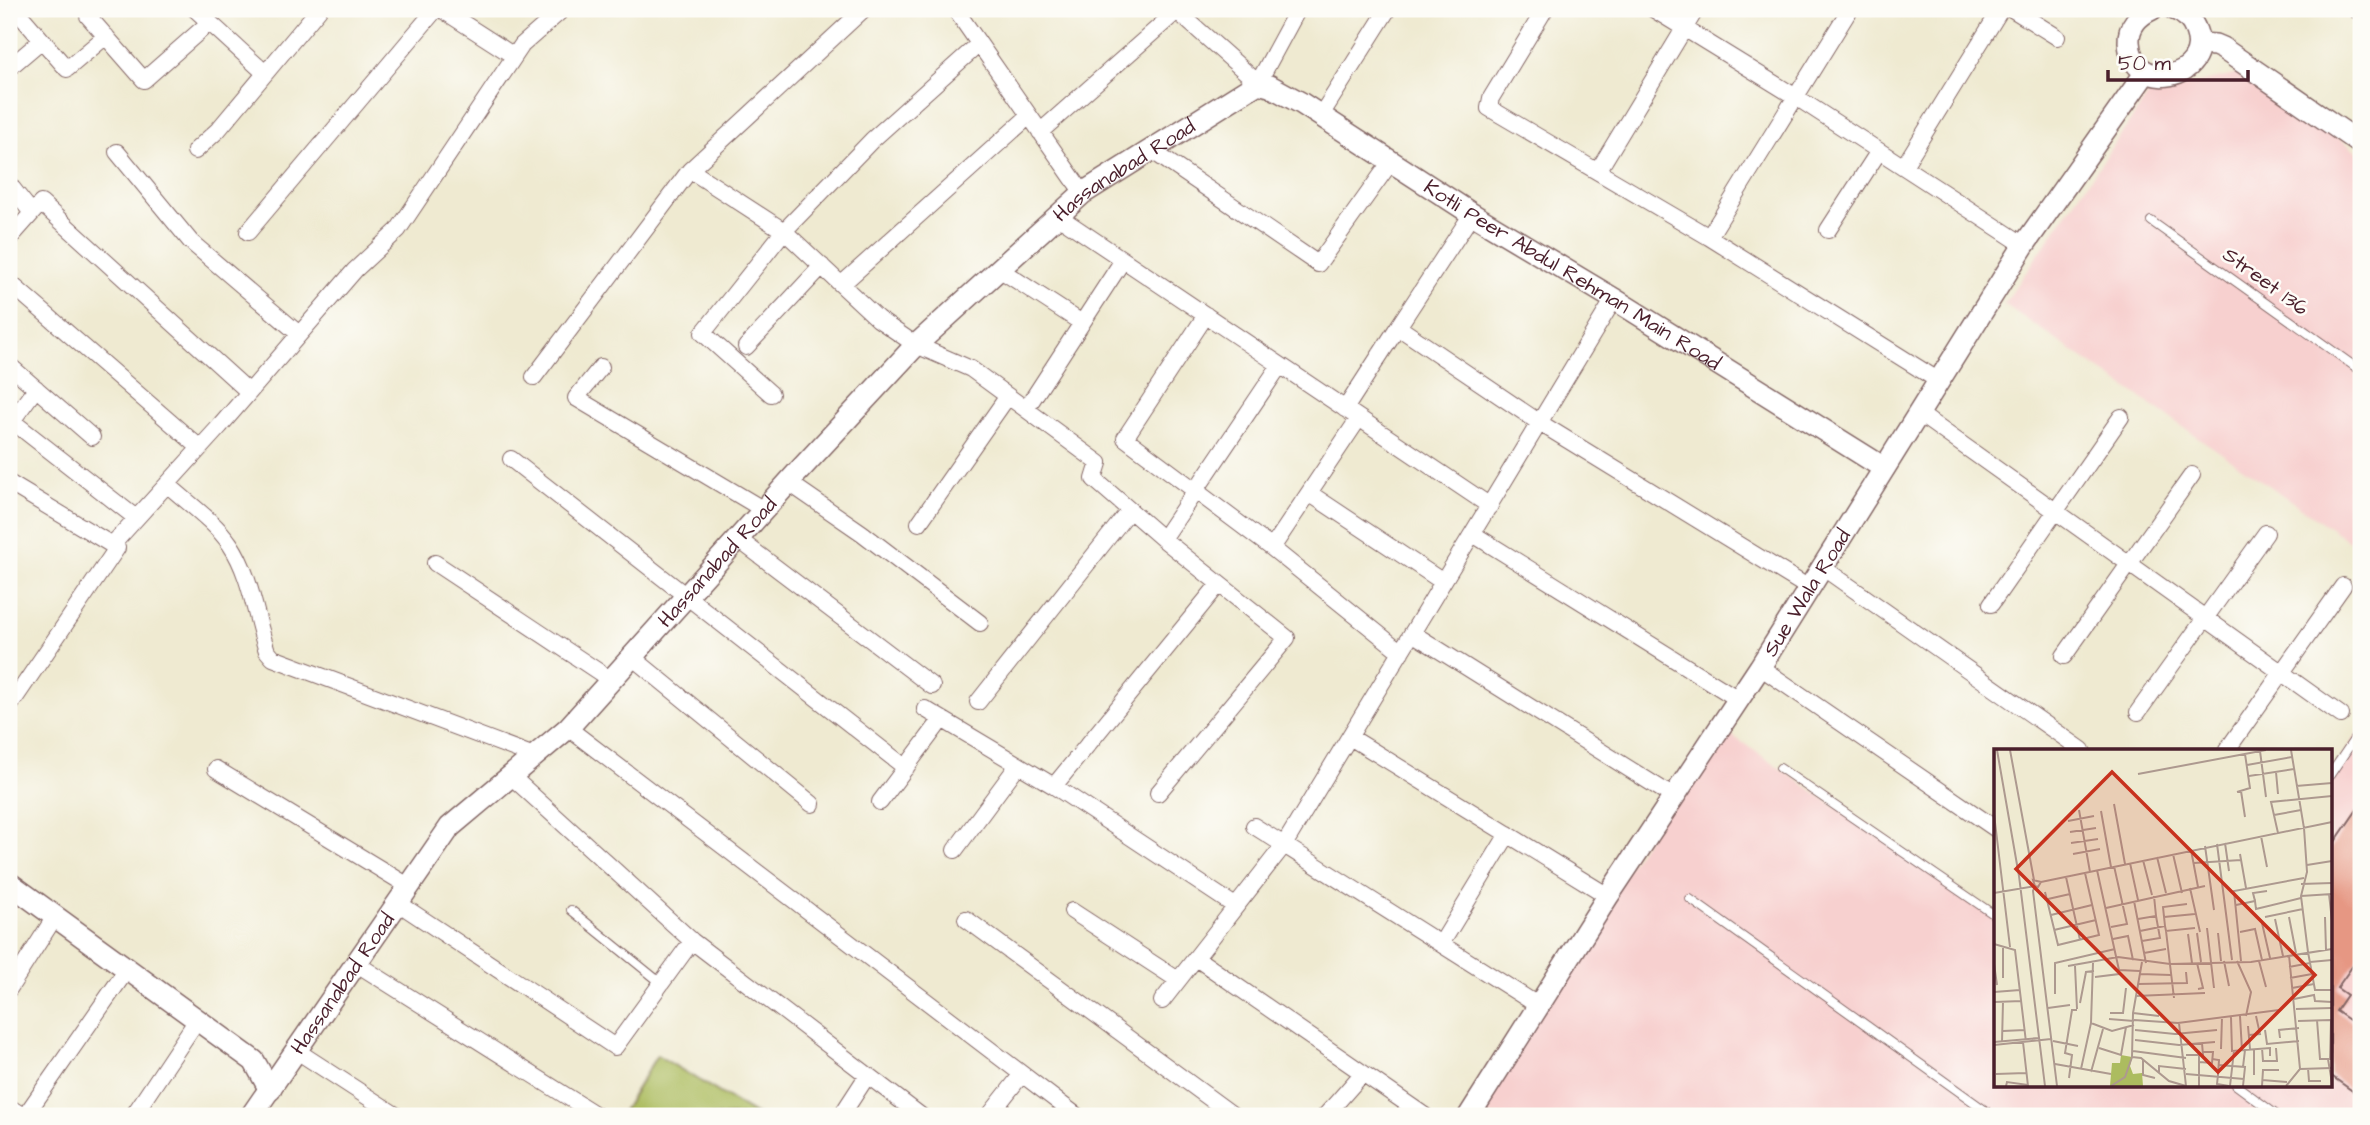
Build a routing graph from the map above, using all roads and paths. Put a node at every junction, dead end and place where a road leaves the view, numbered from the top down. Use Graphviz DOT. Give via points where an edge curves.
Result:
graph roads {
  1 [pos="15,9"];
  2 [pos="96,9"];
  3 [pos="195,9"];
  4 [pos="438,9"];
  5 [pos="563,9"];
  6 [pos="864,9"];
  7 [pos="1298,9"];
  8 [pos="1388,9"];
  9 [pos="1545,9"];
  10 [pos="1653,9"];
  11 [pos="1696,9"];
  12 [pos="1850,9"];
  13 [pos="2001,9"];
  14 [pos="2012,9"];
  15 [pos="2152,9"];
  16 [pos="2174,9"];
  17 [pos="2355,9"];
  18 [pos="1176,10"];
  19 [pos="960,11"];
  20 [pos="311,12"];
  21 [pos="2361,13"];
  22 [pos="210,22"];
  23 [pos="1684,28"];
  24 [pos="106,36"];
  25 [pos="2057,37"];
  26 [pos="42,40"];
  27 [pos="979,44"];
  28 [pos="2199,44"];
  29 [pos="514,56"];
  30 [pos="9,68"];
  31 [pos="2146,72"];
  32 [pos="265,73"];
  33 [pos="1258,83"];
  34 [pos="1796,97"];
  35 [pos="1321,115"];
  36 [pos="1029,116"];
  37 [pos="1040,132"];
  38 [pos="2361,144"];
  39 [pos="1151,149"];
  40 [pos="195,151"];
  41 [pos="1879,151"];
  42 [pos="117,152"];
  43 [pos="1390,163"];
  44 [pos="1904,166"];
  45 [pos="690,170"];
  46 [pos="1598,171"];
  47 [pos="9,184"];
  48 [pos="1083,193"];
  49 [pos="32,213"];
  50 [pos="1472,214"];
  51 [pos="1058,216"];
  52 [pos="2151,221"];
  53 [pos="1828,230"];
  54 [pos="784,231"];
  55 [pos="248,232"];
  56 [pos="1709,237"];
  57 [pos="9,239"];
  58 [pos="2024,245"];
  59 [pos="1123,260"];
  60 [pos="822,266"];
  61 [pos="999,269"];
  62 [pos="9,282"];
  63 [pos="842,284"];
  64 [pos="1614,299"];
  65 [pos="1206,315"];
  66 [pos="1082,323"];
  67 [pos="1398,327"];
  68 [pos="299,334"];
  69 [pos="916,345"];
  70 [pos="746,347"];
  71 [pos="9,365"];
  72 [pos="1280,365"];
  73 [pos="601,367"];
  74 [pos="2361,371"];
  75 [pos="534,377"];
  76 [pos="1939,381"];
  77 [pos="36,388"];
  78 [pos="249,392"];
  79 [pos="771,394"];
  80 [pos="1009,396"];
  81 [pos="1026,409"];
  82 [pos="1345,409"];
  83 [pos="1919,413"];
  84 [pos="2121,417"];
  85 [pos="1359,418"];
  86 [pos="10,423"];
  87 [pos="1540,423"];
  88 [pos="92,437"];
  89 [pos="200,448"];
  90 [pos="512,459"];
  91 [pos="1884,468"];
  92 [pos="2192,475"];
  93 [pos="9,482"];
  94 [pos="788,482"];
  95 [pos="167,484"];
  96 [pos="1195,491"];
  97 [pos="1309,493"];
  98 [pos="1490,506"];
  99 [pos="764,510"];
  100 [pos="1129,511"];
  101 [pos="2055,511"];
  102 [pos="136,518"];
  103 [pos="919,523"];
  104 [pos="2266,533"];
  105 [pos="1473,534"];
  106 [pos="738,539"];
  107 [pos="1163,539"];
  108 [pos="112,545"];
  109 [pos="1272,548"];
  110 [pos="435,563"];
  111 [pos="2128,563"];
  112 [pos="1822,568"];
  113 [pos="1443,582"];
  114 [pos="1219,584"];
  115 [pos="2343,586"];
  116 [pos="1809,589"];
  117 [pos="687,595"];
  118 [pos="1991,604"];
  119 [pos="2206,618"];
  120 [pos="980,623"];
  121 [pos="1412,633"];
  122 [pos="1401,652"];
  123 [pos="2064,656"];
  124 [pos="632,657"];
  125 [pos="1760,667"];
  126 [pos="2282,673"];
  127 [pos="611,680"];
  128 [pos="932,686"];
  129 [pos="1738,699"];
  130 [pos="978,702"];
  131 [pos="9,707"];
  132 [pos="925,709"];
  133 [pos="2138,712"];
  134 [pos="2341,715"];
  135 [pos="942,719"];
  136 [pos="568,728"];
  137 [pos="2361,729"];
  138 [pos="1349,737"];
  139 [pos="2078,749"];
  140 [pos="2228,749"];
  141 [pos="534,757"];
  142 [pos="1018,765"];
  143 [pos="906,768"];
  144 [pos="1780,768"];
  145 [pos="216,769"];
  146 [pos="2332,772"];
  147 [pos="511,776"];
  148 [pos="1054,786"];
  149 [pos="1158,793"];
  150 [pos="1674,797"];
  151 [pos="880,802"];
  152 [pos="811,804"];
  153 [pos="1254,826"];
  154 [pos="1994,828"];
  155 [pos="1508,834"];
  156 [pos="1284,845"];
  157 [pos="955,850"];
  158 [pos="9,883"];
  159 [pos="404,895"];
  160 [pos="1608,896"];
  161 [pos="1690,899"];
  162 [pos="1235,906"];
  163 [pos="571,910"];
  164 [pos="1072,911"];
  165 [pos="56,915"];
  166 [pos="1994,915"];
  167 [pos="966,919"];
  168 [pos="692,941"];
  169 [pos="1441,944"];
  170 [pos="1196,958"];
  171 [pos="357,964"];
  172 [pos="128,968"];
  173 [pos="1178,981"];
  174 [pos="661,983"];
  175 [pos="9,989"];
  176 [pos="1162,1001"];
  177 [pos="1539,1006"];
  178 [pos="197,1020"];
  179 [pos="297,1052"];
  180 [pos="1363,1073"];
  181 [pos="1022,1074"];
  182 [pos="867,1076"];
  183 [pos="2237,1086"];
  184 [pos="270,1090"];
  185 [pos="16,1113"];
  186 [pos="132,1116"];
  187 [pos="251,1116"];
  188 [pos="397,1116"];
  189 [pos="598,1116"];
  190 [pos="841,1116"];
  191 [pos="921,1116"];
  192 [pos="989,1116"];
  193 [pos="1077,1116"];
  194 [pos="1234,1116"];
  195 [pos="1325,1116"];
  196 [pos="1425,1116"];
  197 [pos="1469,1116"];
  198 [pos="1993,1116"];
  199 [pos="2278,1116"];
  1 -- 26 [label="street"];
  2 -- 24 [label="street" via="88,16"];
  3 -- 22 [label="street"];
  4 -- 29 [label="street"];
  4 -- 55 [label="street"];
  5 -- 29 [label="street"];
  6 -- 45 [label="street"];
  7 -- 33 [label="street"];
  8 -- 35 [label="street"];
  9 -- 46 [label="street" via="1489,108"];
  10 -- 23 [label="street"];
  11 -- 23 [label="street"];
  12 -- 34 [label="street"];
  13 -- 44 [label="street"];
  14 -- 25 [label="street"];
  15 -- 31 [label="street" via="2133,23 2129,37 2135,63"];
  16 -- 28 [label="street" via="2193,22"];
  17 -- 21 [label="street"];
  18 -- 33 [label="street"];
  18 -- 37 [label="street"];
  19 -- 27 [label="street"];
  20 -- 32 [label="street"];
  22 -- 24 [label="street" via="144,80"];
  22 -- 32 [label="street"];
  23 -- 34 [label="street"];
  23 -- 46 [label="street"];
  24 -- 26 [label="street" via="67,69"];
  26 -- 30 [label="street"];
  27 -- 36 [label="street"];
  27 -- 54 [label="street" via="872,140"];
  28 -- 31 [label="street" via="2184,70 2171,76"];
  28 -- 38 [label="street" via="2222,48"];
  29 -- 68 [label="street" via="398,230 355,270"];
  31 -- 58 [label="street, Sue Wala Road"];
  32 -- 40 [label="street"];
  33 -- 35 [label="street, Kotli Peer Abdul Rehman Main Road"];
  33 -- 39 [label="street, Hassanabad Road"];
  34 -- 41 [label="street"];
  34 -- 56 [label="street"];
  35 -- 43 [label="street, Kotli Peer Abdul Rehman Main Road"];
  36 -- 37 [label="street"];
  36 -- 63 [label="street"];
  37 -- 48 [label="street"];
  39 -- 43 [label="street" via="1318,264"];
  39 -- 48 [label="street, Hassanabad Road"];
  41 -- 44 [label="street"];
  41 -- 53 [label="street"];
  42 -- 68 [label="street" via="191,242"];
  43 -- 50 [label="street, Kotli Peer Abdul Rehman Main Road"];
  44 -- 58 [label="street"];
  45 -- 54 [label="street"];
  45 -- 75 [label="street"];
  46 -- 56 [label="street"];
  47 -- 49 [label="street"];
  48 -- 51 [label="street, Hassanabad Road"];
  49 -- 57 [label="street"];
  49 -- 78 [label="street" via="41,203"];
  50 -- 64 [label="street, Kotli Peer Abdul Rehman Main Road"];
  50 -- 67 [label="street"];
  51 -- 59 [label="street"];
  51 -- 61 [label="street, Hassanabad Road"];
  52 -- 74 [label="lane, Street 136"];
  54 -- 60 [label="street"];
  54 -- 79 [label="street" via="703,333"];
  56 -- 76 [label="street"];
  58 -- 76 [label="street, Sue Wala Road"];
  59 -- 65 [label="street"];
  59 -- 66 [label="street"];
  60 -- 63 [label="street"];
  60 -- 70 [label="street"];
  61 -- 66 [label="street"];
  61 -- 69 [label="street, Hassanabad Road"];
  62 -- 89 [label="street"];
  63 -- 69 [label="street" via="878,319"];
  64 -- 87 [label="street"];
  64 -- 91 [label="street, Kotli Peer Abdul Rehman Main Road"];
  65 -- 72 [label="street"];
  65 -- 96 [label="street" via="1125,438"];
  66 -- 81 [label="street"];
  67 -- 82 [label="street"];
  67 -- 87 [label="street"];
  68 -- 78 [label="street"];
  69 -- 80 [label="street" via="971,369"];
  69 -- 94 [label="street, Hassanabad Road"];
  71 -- 77 [label="street"];
  72 -- 82 [label="street"];
  72 -- 96 [label="street"];
  73 -- 99 [label="street" via="576,398"];
  76 -- 83 [label="street, Sue Wala Road"];
  77 -- 86 [label="street"];
  77 -- 88 [label="street"];
  78 -- 89 [label="street"];
  80 -- 81 [label="street"];
  80 -- 103 [label="street"];
  81 -- 100 [label="street" via="1099,463 1094,479"];
  82 -- 85 [label="street"];
  83 -- 91 [label="street, Sue Wala Road"];
  83 -- 101 [label="street"];
  84 -- 101 [label="street"];
  85 -- 97 [label="street"];
  85 -- 98 [label="street"];
  86 -- 102 [label="street"];
  87 -- 98 [label="street"];
  87 -- 116 [label="street"];
  89 -- 95 [label="street"];
  90 -- 117 [label="street"];
  91 -- 112 [label="street, Sue Wala Road"];
  92 -- 111 [label="street"];
  93 -- 108 [label="street"];
  94 -- 99 [label="street, Hassanabad Road"];
  94 -- 120 [label="street"];
  95 -- 102 [label="street"];
  95 -- 141 [label="street" via="229,543 273,658"];
  96 -- 107 [label="street"];
  96 -- 109 [label="street"];
  97 -- 109 [label="street"];
  97 -- 113 [label="street"];
  98 -- 105 [label="street"];
  99 -- 106 [label="street, Hassanabad Road"];
  100 -- 107 [label="street"];
  100 -- 130 [label="street"];
  101 -- 111 [label="street"];
  101 -- 118 [label="street"];
  102 -- 108 [label="street"];
  104 -- 119 [label="street"];
  105 -- 113 [label="street"];
  105 -- 129 [label="street"];
  106 -- 117 [label="street, Hassanabad Road"];
  106 -- 128 [label="street"];
  107 -- 114 [label="street"];
  108 -- 131 [label="street" via="117,548"];
  109 -- 122 [label="street"];
  110 -- 127 [label="street"];
  111 -- 119 [label="street"];
  111 -- 123 [label="street"];
  112 -- 116 [label="street, Sue Wala Road"];
  112 -- 139 [label="street"];
  113 -- 121 [label="street"];
  114 -- 148 [label="street"];
  114 -- 149 [label="street" via="1287,638"];
  115 -- 126 [label="street"];
  116 -- 125 [label="street, Sue Wala Road"];
  117 -- 124 [label="street, Hassanabad Road"];
  117 -- 143 [label="street"];
  119 -- 126 [label="street"];
  119 -- 133 [label="street"];
  121 -- 122 [label="street"];
  121 -- 150 [label="street"];
  122 -- 138 [label="street"];
  124 -- 127 [label="street, Hassanabad Road"];
  124 -- 152 [label="street"];
  125 -- 129 [label="street, Sue Wala Road"];
  125 -- 154 [label="street"];
  126 -- 134 [label="street"];
  126 -- 140 [label="street"];
  127 -- 136 [label="street, Hassanabad Road"];
  129 -- 150 [label="street, Sue Wala Road"];
  132 -- 135 [label="street"];
  135 -- 142 [label="street"];
  135 -- 143 [label="street"];
  136 -- 141 [label="street, Hassanabad Road"];
  136 -- 181 [label="street"];
  137 -- 146 [label="lane"];
  138 -- 155 [label="street"];
  138 -- 156 [label="street"];
  141 -- 147 [label="street, Hassanabad Road"];
  142 -- 148 [label="street"];
  142 -- 157 [label="street"];
  143 -- 151 [label="street"];
  144 -- 166 [label="lane"];
  145 -- 159 [label="street"];
  147 -- 159 [label="street, Hassanabad Road" via="450,827"];
  147 -- 168 [label="street"];
  148 -- 162 [label="street"];
  150 -- 160 [label="street, Sue Wala Road"];
  153 -- 156 [label="street"];
  155 -- 160 [label="street"];
  155 -- 169 [label="street"];
  156 -- 162 [label="street"];
  156 -- 169 [label="street"];
  158 -- 165 [label="street"];
  159 -- 171 [label="street, Hassanabad Road"];
  159 -- 174 [label="street" via="615,1047"];
  160 -- 177 [label="street, Sue Wala Road"];
  161 -- 198 [label="lane"];
  162 -- 170 [label="street"];
  163 -- 174 [label="lane"];
  164 -- 173 [label="street"];
  165 -- 172 [label="street"];
  165 -- 175 [label="street"];
  167 -- 194 [label="street"];
  168 -- 174 [label="street"];
  168 -- 182 [label="street"];
  169 -- 177 [label="street"];
  170 -- 173 [label="street"];
  170 -- 180 [label="street"];
  171 -- 179 [label="street, Hassanabad Road"];
  171 -- 189 [label="street"];
  172 -- 178 [label="street"];
  172 -- 185 [label="street"];
  173 -- 176 [label="street"];
  177 -- 197 [label="street, Sue Wala Road"];
  178 -- 184 [label="street" via="254,1061"];
  178 -- 186 [label="street"];
  179 -- 184 [label="street, Hassanabad Road"];
  179 -- 188 [label="street"];
  180 -- 195 [label="street"];
  180 -- 196 [label="street"];
  181 -- 192 [label="street"];
  181 -- 193 [label="street"];
  182 -- 190 [label="street"];
  182 -- 191 [label="street"];
  183 -- 199 [label="lane"];
  184 -- 187 [label="street, Hassanabad Road"];
}
